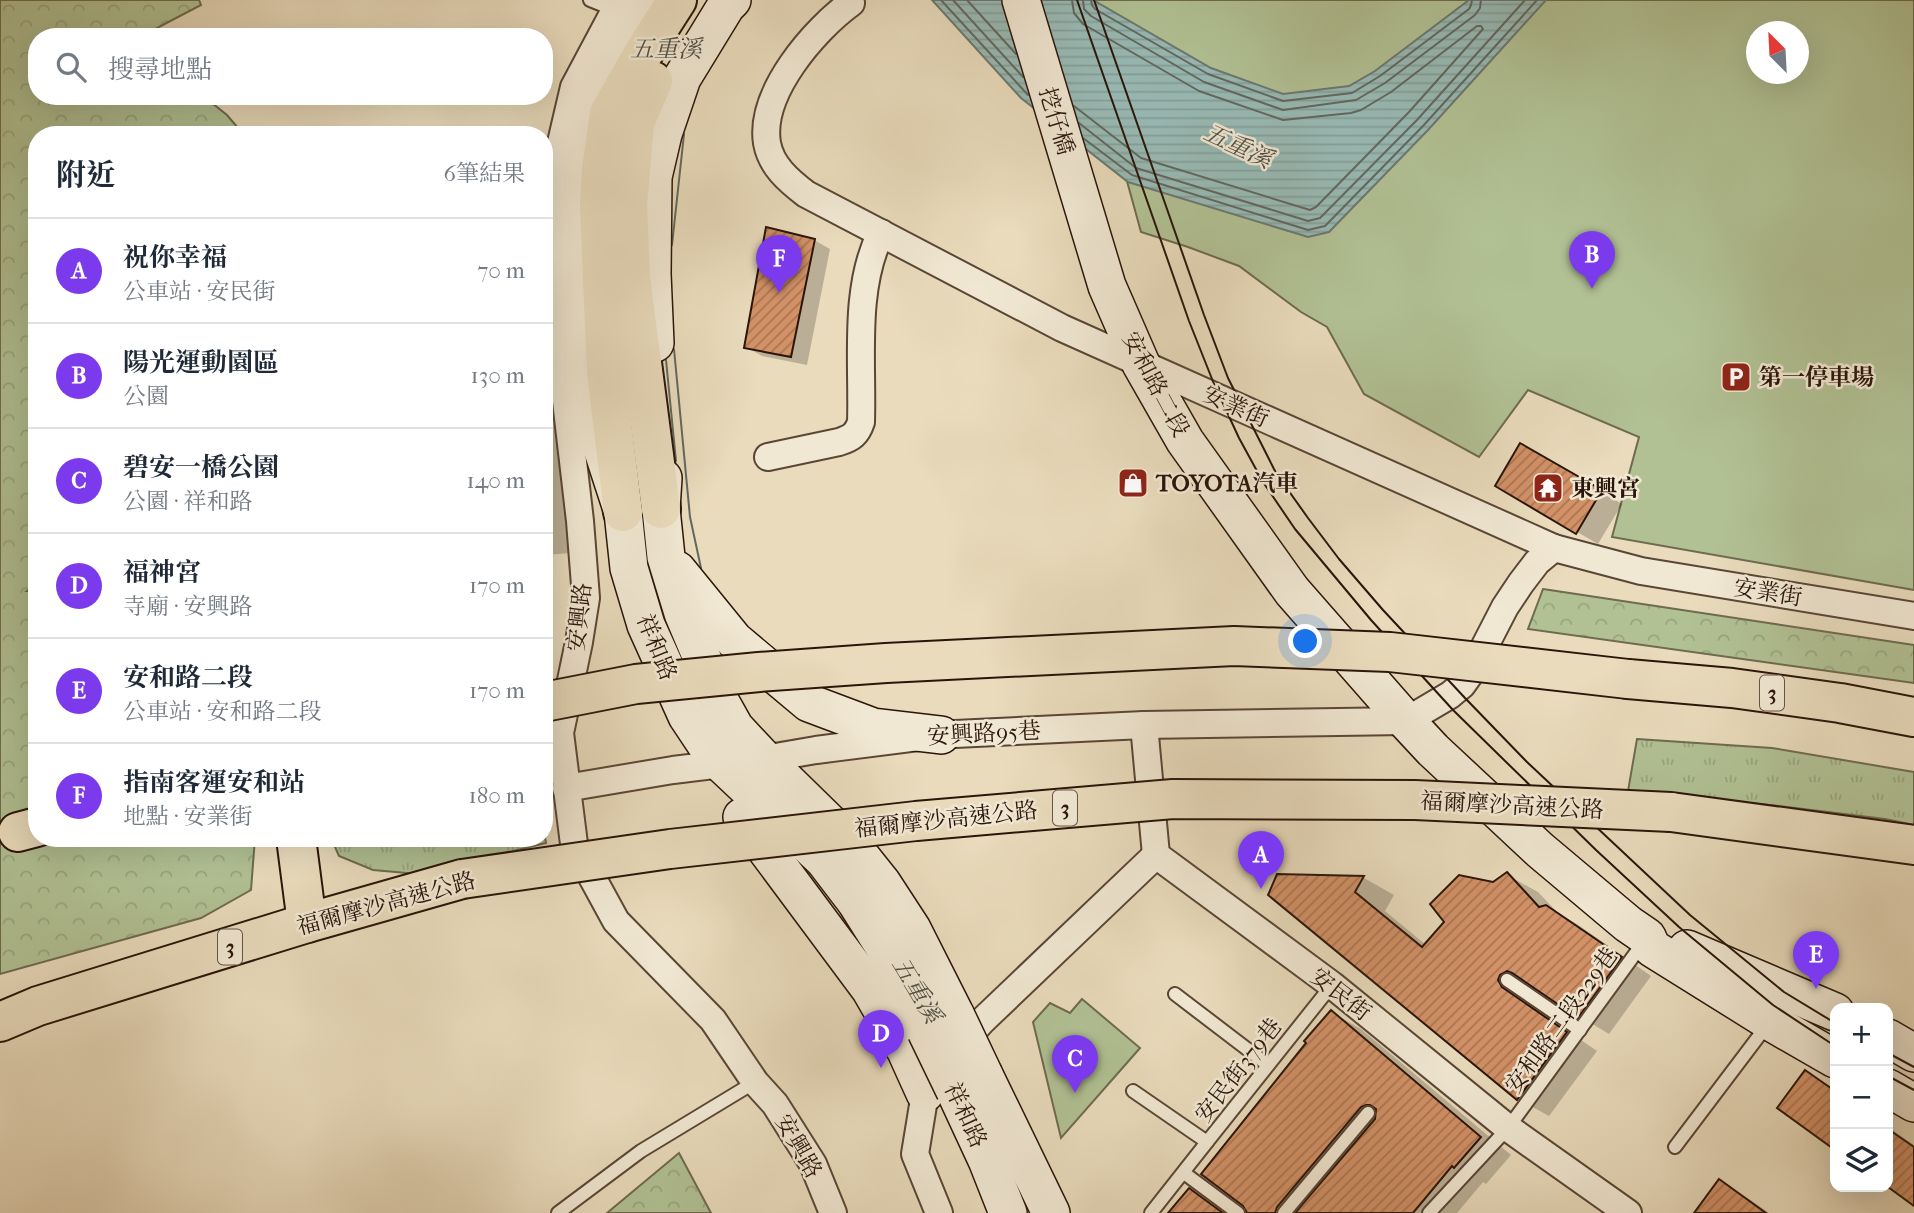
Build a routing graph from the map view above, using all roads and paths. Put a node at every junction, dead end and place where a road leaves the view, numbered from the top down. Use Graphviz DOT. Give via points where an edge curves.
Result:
graph roads {
  1 [pos="590,0"];
  2 [pos="677,0"];
  3 [pos="699,0"];
  4 [pos="732,0"];
  5 [pos="1021,0"];
  6 [pos="851,3"];
  7 [pos="640,27"];
  8 [pos="881,233"];
  9 [pos="1093,242"];
  10 [pos="1141,364"];
  11 [pos="768,457"];
  12 [pos="662,509"];
  13 [pos="623,512"];
  14 [pos="1554,548"];
  15 [pos="666,557"];
  16 [pos="1914,616"];
  17 [pos="553,700"];
  18 [pos="1914,717"];
  19 [pos="1406,721"];
  20 [pos="1144,725"];
  21 [pos="941,735"];
  22 [pos="764,760"];
  23 [pos="723,765"];
  24 [pos="566,788"];
  25 [pos="1914,845"];
  26 [pos="297,847"];
  27 [pos="1156,855"];
  28 [pos="307,923"];
  29 [pos="1647,937"];
  30 [pos="1507,980"];
  31 [pos="1332,985"];
  32 [pos="1175,994"];
  33 [pos="1830,1011"];
  34 [pos="1769,1021"];
  35 [pos="0,1022"];
  36 [pos="1580,1030"];
  37 [pos="1893,1041"];
  38 [pos="1914,1053"];
  39 [pos="1830,1056"];
  40 [pos="1268,1065"];
  41 [pos="755,1082"];
  42 [pos="926,1088"];
  43 [pos="1133,1091"];
  44 [pos="1893,1091"];
  45 [pos="1914,1103"];
  46 [pos="1368,1113"];
  47 [pos="1508,1128"];
  48 [pos="1207,1142"];
  49 [pos="1675,1147"];
  50 [pos="1184,1173"];
  51 [pos="558,1213"];
  52 [pos="833,1213"];
  53 [pos="939,1213"];
  54 [pos="1008,1213"];
  55 [pos="1051,1213"];
  56 [pos="1151,1213"];
  57 [pos="1238,1213"];
  58 [pos="1284,1213"];
  59 [pos="1429,1213"];
  60 [pos="1628,1213"];
  1 -- 7 [label="lane"];
  2 -- 7 [label="highway"];
  3 -- 7 [label="highway" via="688,14"];
  4 -- 12 [label="main road, 祥和路" via="682,78 653,177 652,274 664,442"];
  5 -- 9 [label="main road, 挖仔橋"];
  6 -- 8 [label="street, 安業街" via="816,35 783,79 767,125 767,144 786,178 806,194"];
  7 -- 12 [label="highway" via="628,204 631,278"];
  7 -- 13 [label="highway" via="610,113 599,205 606,373"];
  7 -- 24 [label="street, 安興路" via="575,88 553,177 558,332 586,598 559,733"];
  8 -- 10 [label="street, 安業街"];
  8 -- 11 [label="street" via="866,282 858,432 850,439"];
  9 -- 10 [label="main road, 安和路二段"];
  10 -- 14 [label="street, 安業街"];
  10 -- 19 [label="main road, 安和路二段" via="1185,442 1292,591"];
  12 -- 15 [label="main road, 祥和路"];
  13 -- 23 [label="main road, 祥和路" via="629,568 646,625 687,716"];
  14 -- 16 [label="street, 安業街" via="1641,571"];
  14 -- 19 [label="street" via="1521,583 1462,685"];
  15 -- 21 [label="main road" via="734,640 808,704 873,727"];
  15 -- 22 [label="main road, 祥和路" via="683,613 720,702 735,728"];
  17 -- 18 [label="highway, 3, bridge" via="636,684 759,672 1234,646 1390,652 1745,690"];
  19 -- 20 [label="street, 安興路95巷"];
  19 -- 29 [label="main road, 安和路二段" via="1540,850"];
  20 -- 21 [label="street, 安興路95巷"];
  20 -- 27 [label="street"];
  21 -- 22 [label="street, 安興路95巷"];
  22 -- 23 [label="street, 安興路95巷"];
  22 -- 55 [label="main road, 祥和路, bridge" via="850,843 912,929"];
  23 -- 24 [label="street, 安興路95巷"];
  23 -- 42 [label="main road" via="736,810 870,989"];
  23 -- 54 [label="main road, 祥和路, bridge" via="824,860 856,902 920,1017"];
  24 -- 41 [label="street, 安興路" via="574,844 616,921 713,1020"];
  25 -- 28 [label="highway, 福爾摩沙高速公路 / 3, bridge" via="1671,812 1415,800 1173,799 916,821 670,849 462,879"];
  26 -- 28 [label="highway"];
  27 -- 31 [label="street, 安民街"];
  27 -- 42 [label="street, bridge" via="981,1022"];
  28 -- 35 [label="highway, 福爾摩沙高速公路 / 3" via="38,1006"];
  29 -- 33 [label="main road, 安和路二段" via="1660,937"];
  29 -- 34 [label="main road, 安和路二段" via="1652,948"];
  29 -- 36 [label="lane, 安和路二段229巷"];
  30 -- 36 [label="lane"];
  31 -- 40 [label="lane, 安民街379巷"];
  31 -- 47 [label="street, 安民街"];
  32 -- 40 [label="lane"];
  34 -- 39 [label="main road, 安和路二段"];
  34 -- 49 [label="lane"];
  36 -- 47 [label="lane, 安和路二段229巷"];
  37 -- 38 [label="main road"];
  40 -- 48 [label="lane, 安民街379巷"];
  41 -- 51 [label="lane" via="641,1151"];
  41 -- 52 [label="street, 安興路" via="775,1104 813,1164"];
  42 -- 53 [label="street" via="915,1154"];
  43 -- 48 [label="lane, 安民街379巷"];
  44 -- 45 [label="main road"];
  46 -- 58 [label="lane"];
  47 -- 59 [label="lane, 安和路二段229巷"];
  47 -- 60 [label="street, 安民街"];
  48 -- 50 [label="lane"];
  50 -- 56 [label="lane"];
  50 -- 57 [label="lane"];
}
